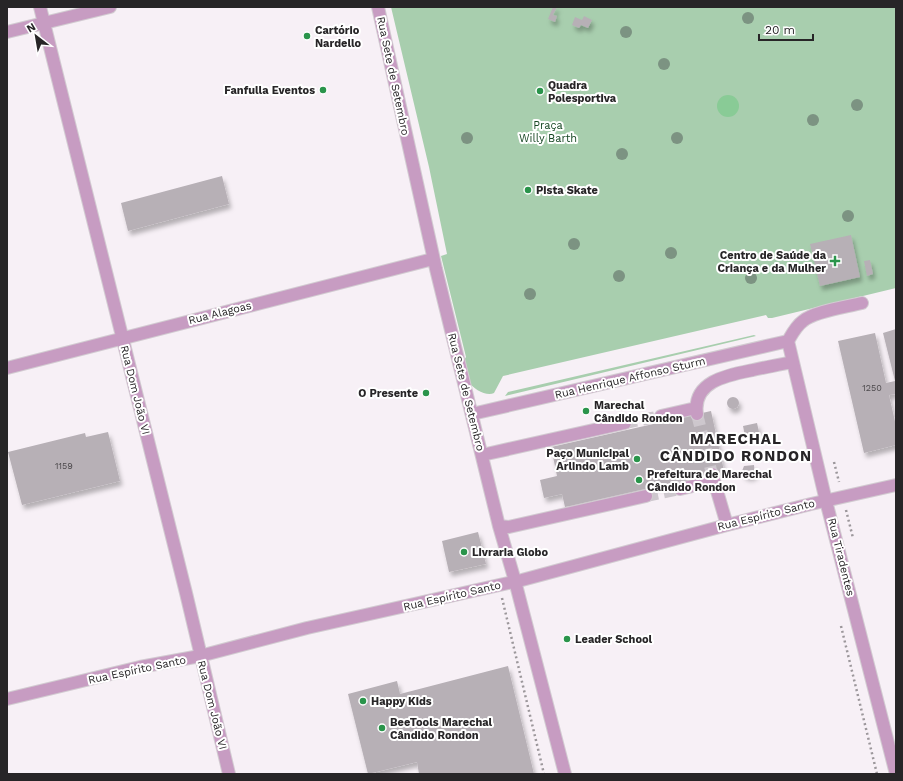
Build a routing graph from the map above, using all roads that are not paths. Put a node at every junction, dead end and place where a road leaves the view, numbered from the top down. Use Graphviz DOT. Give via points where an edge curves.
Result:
graph roads {
  1 [pos="40,7"];
  2 [pos="110,7"];
  3 [pos="378,7"];
  4 [pos="43,23"];
  5 [pos="7,32"];
  6 [pos="433,259"];
  7 [pos="862,303"];
  8 [pos="121,338"];
  9 [pos="788,340"];
  10 [pos="792,362"];
  11 [pos="7,368"];
  12 [pos="472,414"];
  13 [pos="661,416"];
  14 [pos="625,423"];
  15 [pos="482,455"];
  16 [pos="896,485"];
  17 [pos="680,489"];
  18 [pos="646,496"];
  19 [pos="826,500"];
  20 [pos="727,525"];
  21 [pos="498,526"];
  22 [pos="515,581"];
  23 [pos="200,656"];
  24 [pos="7,699"];
  25 [pos="229,774"];
  26 [pos="565,774"];
  27 [pos="896,774"];
  1 -- 4 [label="street, Rua Dom João VI"];
  2 -- 4 [label="street"];
  3 -- 6 [label="street, Rua Sete de Setembro"];
  4 -- 5 [label="street"];
  4 -- 8 [label="street, Rua Dom João VI"];
  6 -- 8 [label="street, Rua Alagoas"];
  6 -- 12 [label="street, Rua Sete de Setembro"];
  7 -- 9 [label="street" via="819,313 803,320"];
  8 -- 11 [label="street, Rua Alagoas"];
  8 -- 23 [label="street, Rua Dom João VI"];
  9 -- 10 [label="street, Rua Tiradentes"];
  9 -- 12 [label="street, Rua Henrique Affonso Sturm"];
  10 -- 13 [label="street" via="727,375 707,386 696,404 696,411"];
  10 -- 19 [label="street, Rua Tiradentes"];
  12 -- 15 [label="street, Rua Sete de Setembro"];
  14 -- 15 [label="street"];
  15 -- 21 [label="street, Rua Sete de Setembro"];
  16 -- 19 [label="street, Rua Espírito Santo"];
  17 -- 20 [label="street" via="713,478"];
  18 -- 21 [label="street" via="509,527"];
  19 -- 20 [label="street, Rua Espírito Santo"];
  19 -- 27 [label="street, Rua Tiradentes"];
  20 -- 22 [label="street, Rua Espírito Santo"];
  21 -- 22 [label="street, Rua Sete de Setembro"];
  22 -- 23 [label="street, Rua Espírito Santo" via="307,628"];
  22 -- 26 [label="street, Rua Sete de Setembro"];
  23 -- 24 [label="street, Rua Espírito Santo"];
  23 -- 25 [label="street, Rua Dom João VI"];
}
